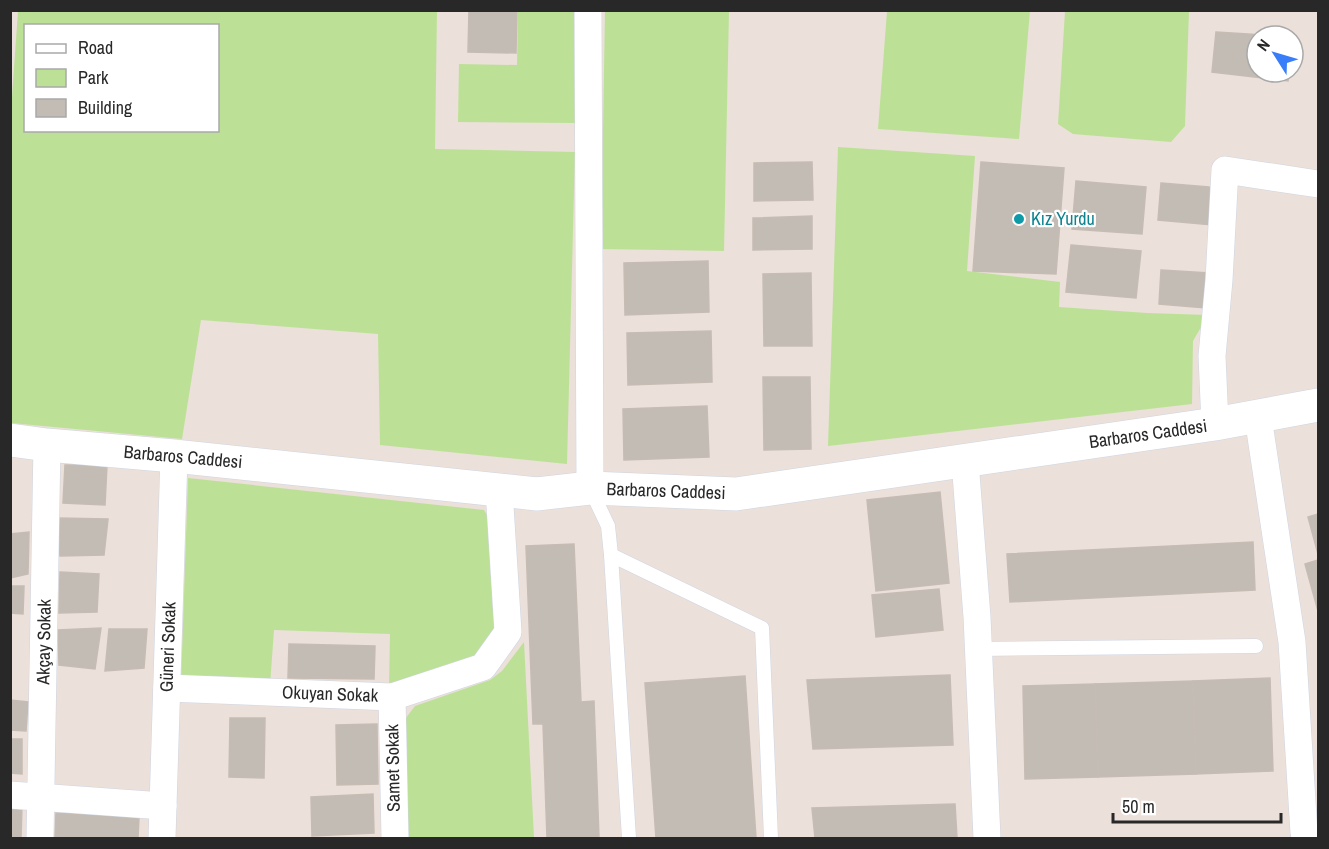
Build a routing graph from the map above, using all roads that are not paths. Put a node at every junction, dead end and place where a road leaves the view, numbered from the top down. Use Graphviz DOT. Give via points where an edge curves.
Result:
graph roads {
  1 [pos="588,10"];
  2 [pos="1318,184"];
  3 [pos="1318,405"];
  4 [pos="1258,417"];
  5 [pos="1215,424"];
  6 [pos="10,440"];
  7 [pos="47,445"];
  8 [pos="174,456"];
  9 [pos="965,461"];
  10 [pos="590,488"];
  11 [pos="499,490"];
  12 [pos="611,555"];
  13 [pos="1256,646"];
  14 [pos="978,649"];
  15 [pos="166,688"];
  16 [pos="392,697"];
  17 [pos="10,795"];
  18 [pos="42,796"];
  19 [pos="163,806"];
  20 [pos="40,838"];
  21 [pos="162,838"];
  22 [pos="395,838"];
  23 [pos="629,838"];
  24 [pos="771,838"];
  25 [pos="987,838"];
  26 [pos="1308,838"];
  1 -- 10 [label="street"];
  2 -- 5 [label="street" via="1225,171 1212,356"];
  3 -- 4 [label="street, Barbaros Caddesi"];
  4 -- 5 [label="street, Barbaros Caddesi"];
  4 -- 26 [label="street" via="1292,642 1304,833"];
  5 -- 9 [label="street, Barbaros Caddesi"];
  6 -- 7 [label="street, Barbaros Caddesi"];
  7 -- 8 [label="street, Barbaros Caddesi"];
  7 -- 18 [label="street, Akçay Sokak"];
  8 -- 11 [label="street, Barbaros Caddesi"];
  8 -- 15 [label="street, Güneri Sokak"];
  9 -- 10 [label="street, Barbaros Caddesi" via="736,494"];
  9 -- 14 [label="street"];
  10 -- 11 [label="street, Barbaros Caddesi" via="537,494"];
  10 -- 12 [label="lane" via="608,526"];
  11 -- 16 [label="street, Okuyan Sokak" via="508,632 483,666"];
  12 -- 23 [label="lane"];
  12 -- 24 [label="lane" via="762,628"];
  13 -- 14 [label="lane"];
  14 -- 25 [label="street"];
  15 -- 16 [label="street, Okuyan Sokak"];
  15 -- 19 [label="street, Güneri Sokak"];
  16 -- 22 [label="street, Samet Sokak"];
  17 -- 18 [label="street"];
  18 -- 19 [label="street"];
  18 -- 20 [label="street, Akçay Sokak"];
  19 -- 21 [label="street, Güneri Sokak"];
}
